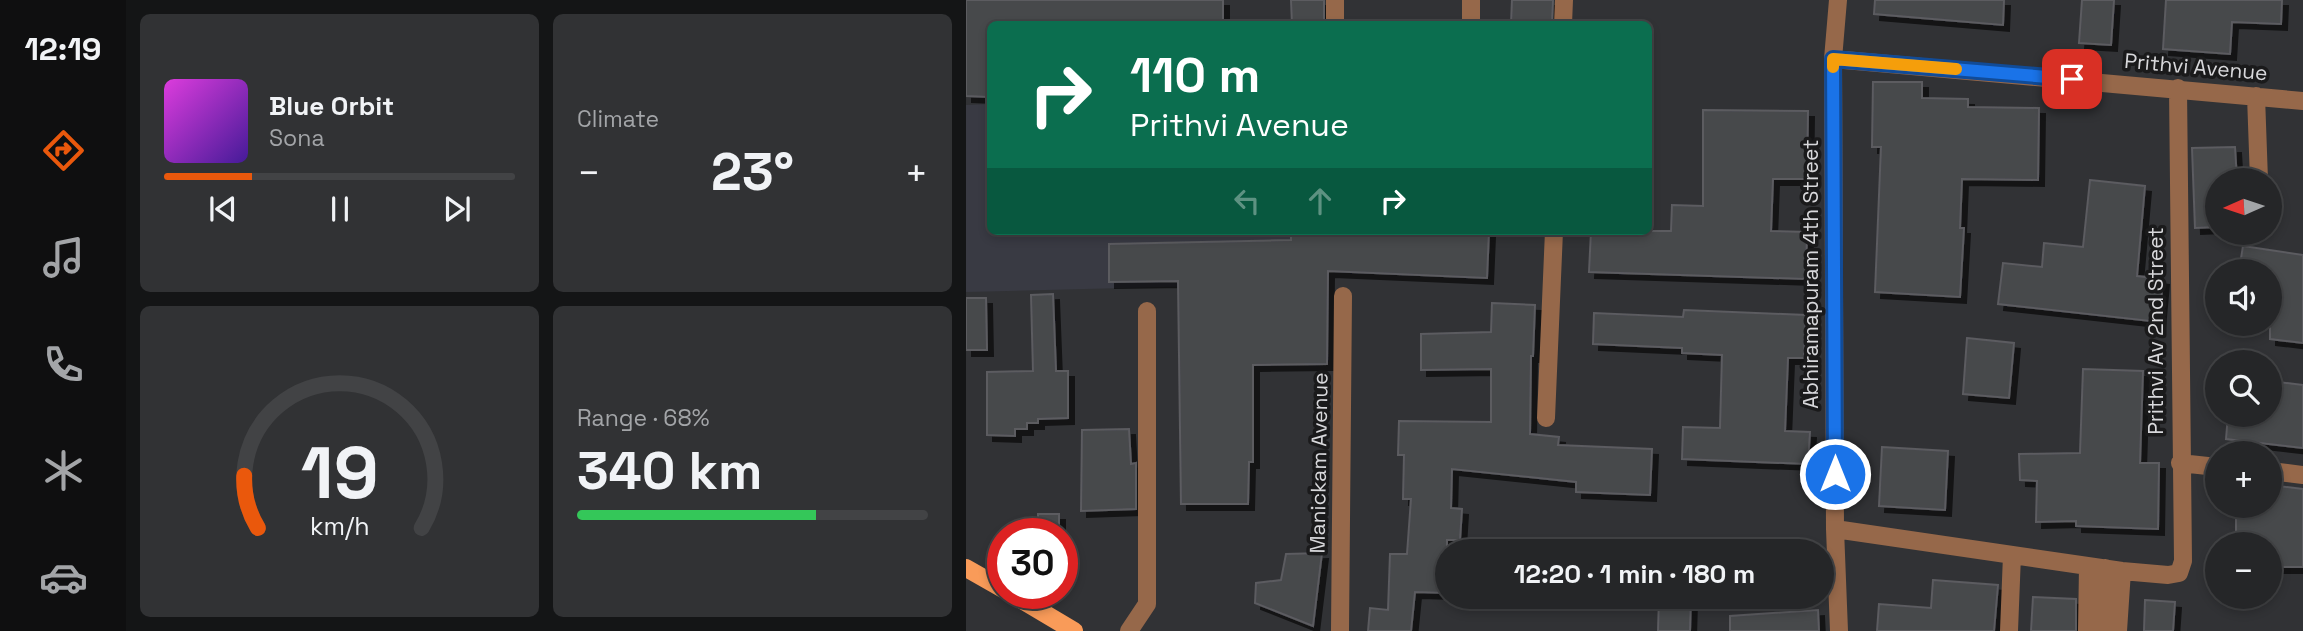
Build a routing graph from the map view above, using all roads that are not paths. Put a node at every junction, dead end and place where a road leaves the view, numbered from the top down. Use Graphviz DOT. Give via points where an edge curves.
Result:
graph roads {
  1 [pos="1335,0"];
  2 [pos="1471,0"];
  3 [pos="1564,0"];
  4 [pos="1838,0"];
  5 [pos="1335,21"];
  6 [pos="1471,21"];
  7 [pos="1563,21"];
  8 [pos="1833,59"];
  9 [pos="2178,88"];
  10 [pos="2256,96"];
  11 [pos="2303,101"];
  12 [pos="2259,168"];
  13 [pos="1554,235"];
  14 [pos="1343,296"];
  15 [pos="1147,311"];
  16 [pos="1546,418"];
  17 [pos="2180,463"];
  18 [pos="2205,466"];
  19 [pos="2282,472"];
  20 [pos="2303,475"];
  21 [pos="1835,529"];
  22 [pos="1833,539"];
  23 [pos="2012,555"];
  24 [pos="966,568"];
  25 [pos="2105,568"];
  26 [pos="987,580"];
  27 [pos="1834,599"];
  28 [pos="1037,609"];
  29 [pos="1074,631"];
  30 [pos="1129,631"];
  31 [pos="1340,631"];
  32 [pos="1839,631"];
  33 [pos="2009,631"];
  34 [pos="2087,631"];
  35 [pos="2102,631"];
  36 [pos="2118,631"];
  1 -- 5 [label="street"];
  2 -- 6 [label="street"];
  3 -- 7 [label="street"];
  4 -- 8 [label="street, Abhiramapuram 4th Street"];
  8 -- 9 [label="street, Prithvi Avenue"];
  8 -- 21 [label="street, Abhiramapuram 4th Street"];
  9 -- 10 [label="street, Prithvi Avenue"];
  9 -- 17 [label="street, Prithvi Av 2nd Street"];
  10 -- 11 [label="street, Prithvi Avenue"];
  10 -- 12 [label="street"];
  13 -- 16 [label="street"];
  14 -- 31 [label="street, Manickam Avenue"];
  15 -- 30 [label="street" via="1147,604"];
  17 -- 18 [label="street"];
  17 -- 25 [label="street, Prithvi Av 2nd Street" via="2183,561 2179,573"];
  19 -- 20 [label="street"];
  21 -- 22 [label="street, Abhiramapuram 4th Street"];
  21 -- 23 [label="street"];
  23 -- 25 [label="street"];
  23 -- 33 [label="street"];
  24 -- 26 [label="main road"];
  25 -- 34 [label="street"];
  25 -- 35 [label="street"];
  25 -- 36 [label="street"];
  27 -- 32 [label="street, Abhiramapuram 4th Street"];
  28 -- 29 [label="main road"];
}
